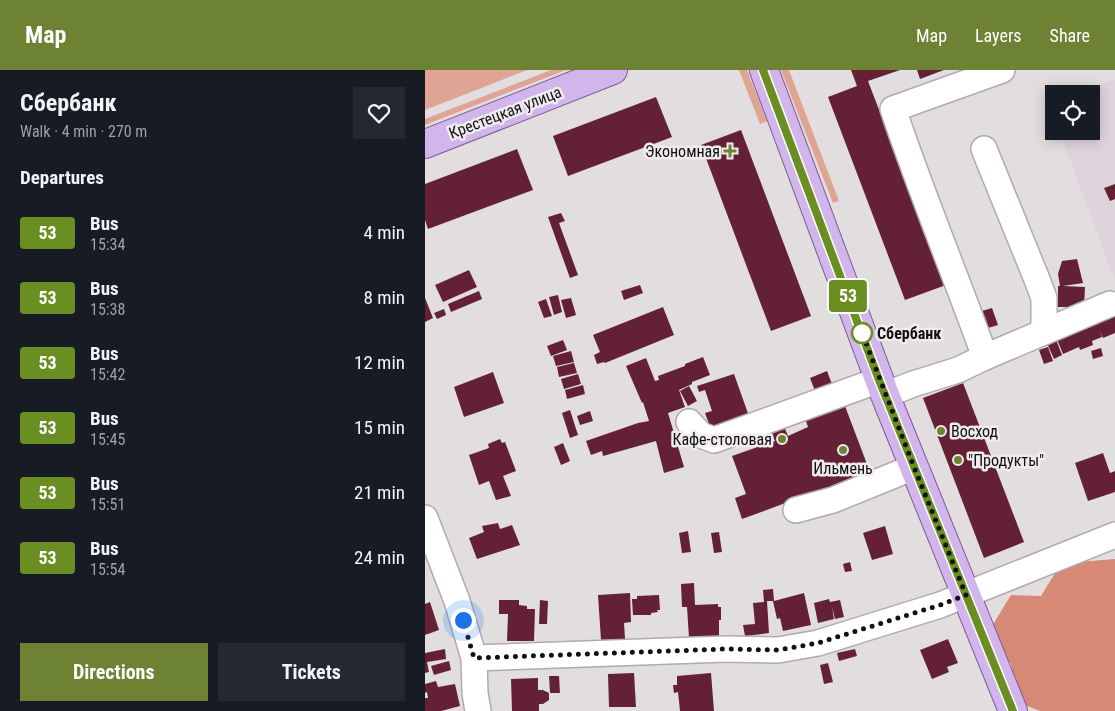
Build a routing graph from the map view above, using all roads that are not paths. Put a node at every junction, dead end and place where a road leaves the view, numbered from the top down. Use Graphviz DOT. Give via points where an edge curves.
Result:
graph roads {
  1 [pos="613,70"];
  2 [pos="763,70"];
  3 [pos="1001,70"];
  4 [pos="425,144"];
  5 [pos="984,149"];
  6 [pos="1110,304"];
  7 [pos="1044,332"];
  8 [pos="985,356"];
  9 [pos="882,387"];
  10 [pos="689,422"];
  11 [pos="914,467"];
  12 [pos="796,510"];
  13 [pos="425,518"];
  14 [pos="1115,535"];
  15 [pos="966,595"];
  16 [pos="474,658"];
  17 [pos="478,711"];
  18 [pos="1013,711"];
  1 -- 4 [label="main road, Крестецкая улица"];
  2 -- 9 [label="main road"];
  3 -- 8 [label="street" via="893,109"];
  5 -- 7 [label="street" via="1044,298"];
  6 -- 7 [label="street"];
  7 -- 8 [label="street"];
  8 -- 9 [label="street" via="958,370 913,384"];
  9 -- 10 [label="street" via="714,440 701,435"];
  9 -- 11 [label="main road"];
  11 -- 12 [label="street" via="833,500"];
  11 -- 15 [label="main road"];
  13 -- 16 [label="street" via="457,600"];
  14 -- 15 [label="street"];
  15 -- 16 [label="street" via="818,643 778,650"];
  15 -- 18 [label="main road"];
  16 -- 17 [label="street"];
}
